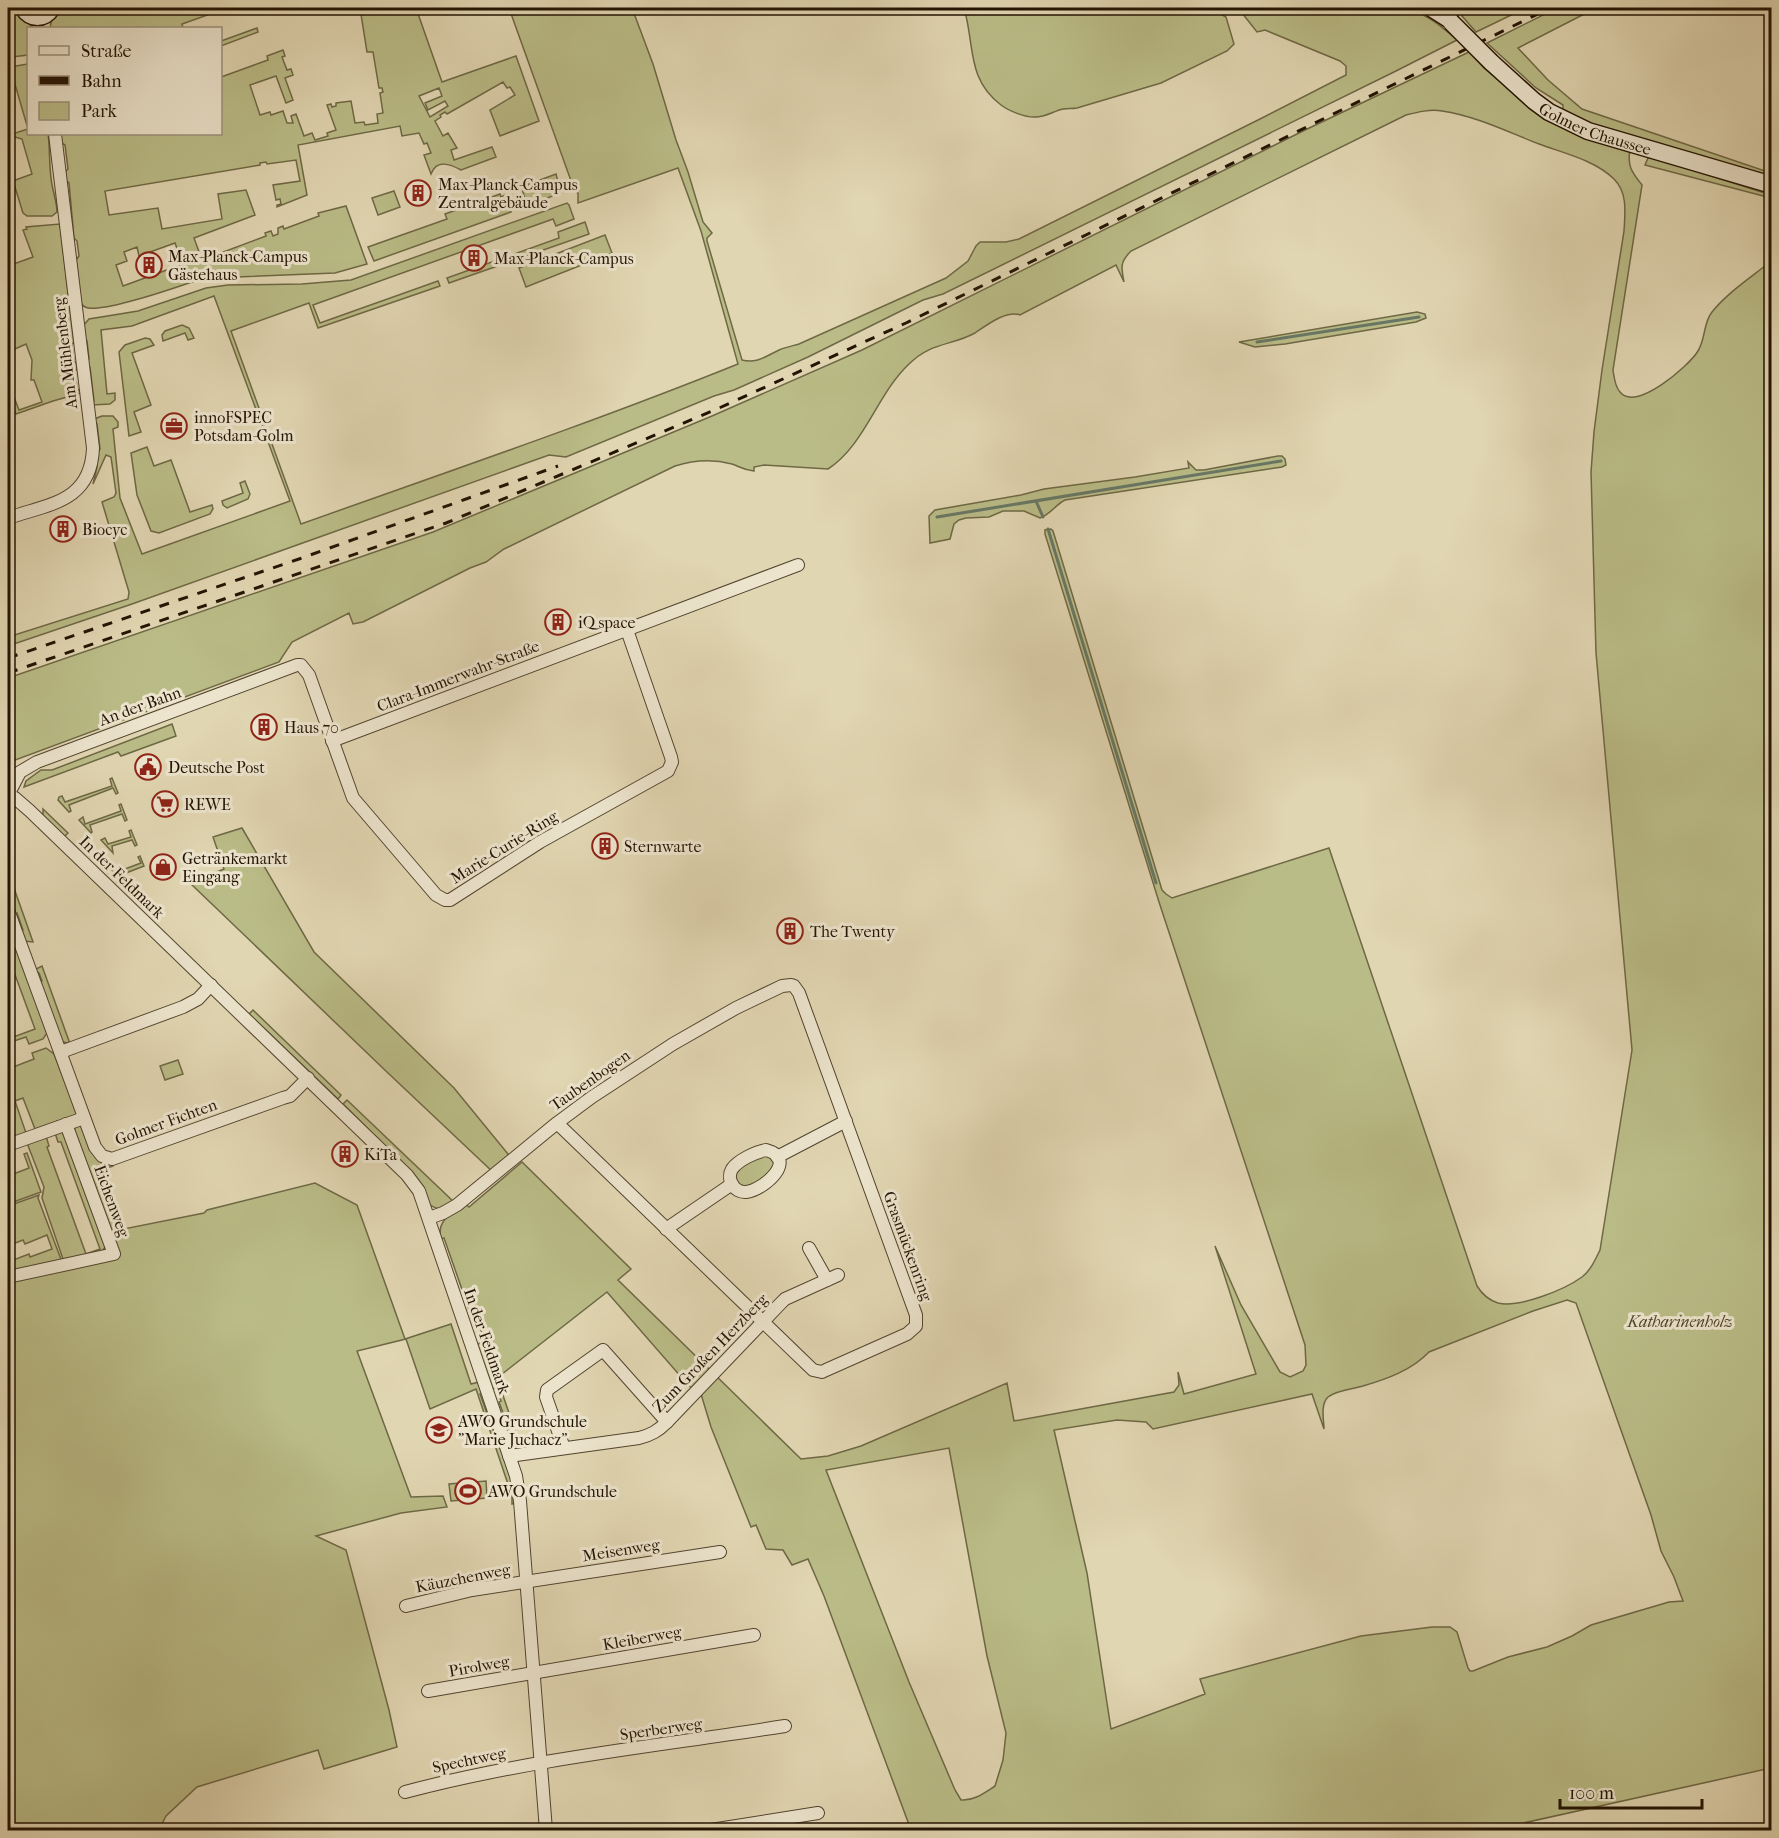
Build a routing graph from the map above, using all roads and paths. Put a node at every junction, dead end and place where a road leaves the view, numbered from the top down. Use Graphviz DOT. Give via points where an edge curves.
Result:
graph roads {
  1 [pos="23,8"];
  2 [pos="1431,8"];
  3 [pos="1448,16"];
  4 [pos="45,18"];
  5 [pos="55,135"];
  6 [pos="1772,185"];
  7 [pos="8,518"];
  8 [pos="798,565"];
  9 [pos="627,630"];
  10 [pos="297,665"];
  11 [pos="332,741"];
  12 [pos="8,795"];
  13 [pos="8,910"];
  14 [pos="211,985"];
  15 [pos="782,986"];
  16 [pos="61,1052"];
  17 [pos="308,1078"];
  18 [pos="84,1118"];
  19 [pos="846,1121"];
  20 [pos="557,1123"];
  21 [pos="66,1124"];
  22 [pos="8,1145"];
  23 [pos="777,1157"];
  24 [pos="732,1184"];
  25 [pos="429,1218"];
  26 [pos="666,1229"];
  27 [pos="809,1248"];
  28 [pos="8,1277"];
  29 [pos="763,1322"];
  30 [pos="667,1422"];
  31 [pos="564,1448"];
  32 [pos="509,1456"];
  33 [pos="720,1552"];
  34 [pos="527,1582"];
  35 [pos="406,1606"];
  36 [pos="754,1635"];
  37 [pos="535,1673"];
  38 [pos="428,1691"];
  39 [pos="785,1726"];
  40 [pos="541,1762"];
  41 [pos="405,1792"];
  42 [pos="818,1813"];
  43 [pos="546,1830"];
  44 [pos="711,1830"];
  1 -- 4 [label="main road" via="30,15"];
  2 -- 3 [label="main road, Golmer Chaussee"];
  3 -- 6 [label="main road, Golmer Chaussee, bridge" via="1491,62 1550,112 1588,131"];
  5 -- 7 [label="street, Am Mühlenberg" via="92,459 86,479 73,494"];
  8 -- 9 [label="street, Clara-Immerwahr-Straße"];
  9 -- 11 [label="street, Clara-Immerwahr-Straße"];
  9 -- 11 [label="street, Marie-Curie-Ring" via="671,757 668,771 540,842 450,900 436,895 356,802"];
  10 -- 11 [label="street, Marie-Curie-Ring" via="309,675"];
  10 -- 12 [label="street, An der Bahn" via="37,762 20,772"];
  12 -- 14 [label="street, In der Feldmark" via="30,811"];
  13 -- 16 [label="street, Golmer Fichten"];
  14 -- 16 [label="street" via="183,1007"];
  14 -- 17 [label="street, In der Feldmark"];
  15 -- 19 [label="street, Grasmückenring" via="794,986 799,993"];
  15 -- 20 [label="street, Taubenbogen" via="673,1044"];
  16 -- 18 [label="street, Golmer Fichten"];
  17 -- 18 [label="street, Golmer Fichten" via="290,1096 112,1159 98,1152"];
  17 -- 25 [label="street, In der Feldmark" via="407,1175 419,1191"];
  18 -- 21 [label="street"];
  19 -- 23 [label="street"];
  19 -- 29 [label="street, Grasmückenring" via="916,1315 916,1326 908,1334 822,1372 813,1370"];
  20 -- 25 [label="street, Taubenbogen" via="457,1205"];
  20 -- 26 [label="street, Grasmückenring"];
  21 -- 22 [label="street"];
  21 -- 28 [label="street, Eichenweg" via="114,1254"];
  23 -- 24 [label="street" via="761,1151 736,1165 730,1173"];
  23 -- 24 [label="street" via="780,1167 771,1179 747,1192"];
  24 -- 26 [label="street"];
  25 -- 32 [label="street, In der Feldmark"];
  26 -- 29 [label="street, Grasmückenring"];
  27 -- 29 [label="street, Zum Großen Herzberg" via="832,1278 785,1299"];
  29 -- 30 [label="street, Zum Großen Herzberg"];
  30 -- 31 [label="street, Zum Großen Herzberg" via="639,1438"];
  30 -- 31 [label="street" via="603,1350 546,1393"];
  31 -- 32 [label="street, Zum Großen Herzberg"];
  32 -- 34 [label="street, In der Feldmark" via="520,1501"];
  33 -- 34 [label="street, Meisenweg"];
  34 -- 35 [label="street, Käuzchenweg"];
  34 -- 37 [label="street, In der Feldmark"];
  36 -- 37 [label="street, Kleiberweg"];
  37 -- 38 [label="street, Pirolweg"];
  37 -- 40 [label="street, In der Feldmark"];
  39 -- 40 [label="street, Sperberweg"];
  40 -- 41 [label="street, Spechtweg"];
  40 -- 43 [label="street, In der Feldmark"];
  42 -- 44 [label="street"];
}
